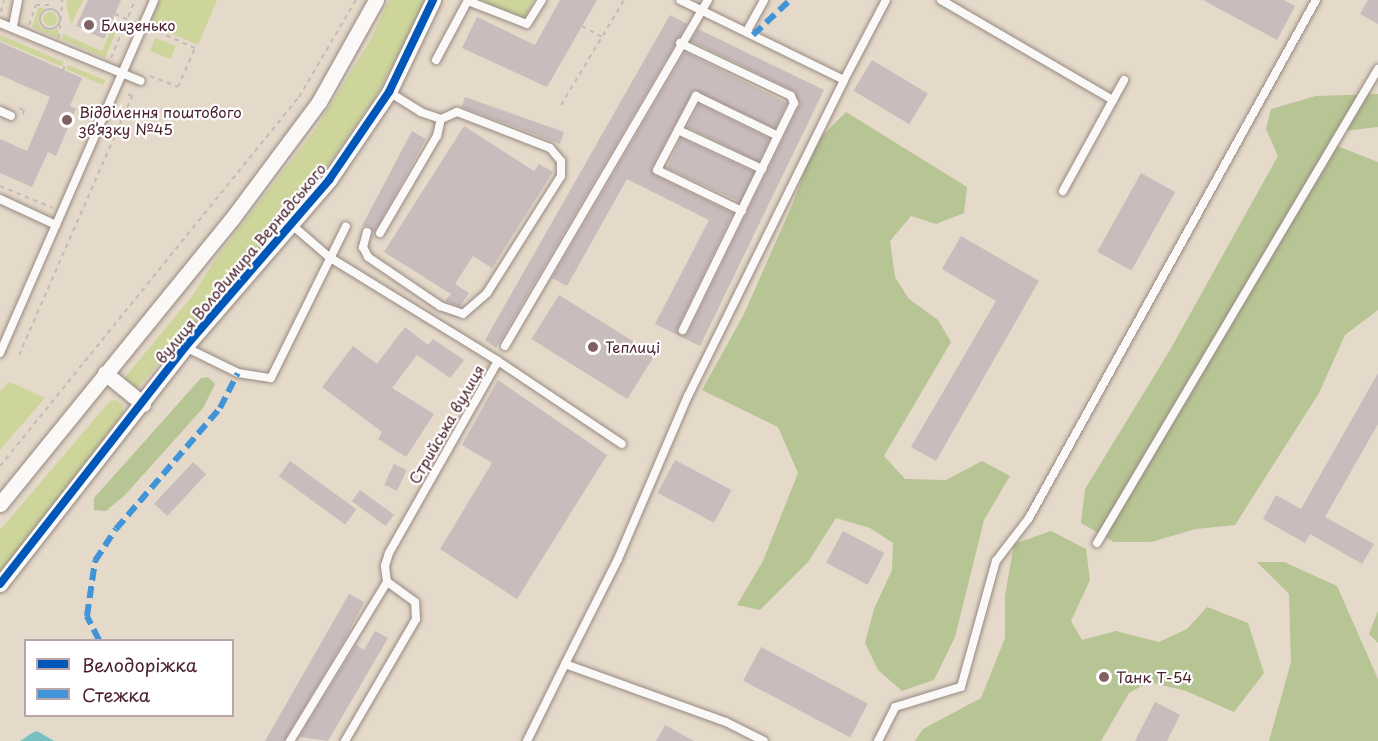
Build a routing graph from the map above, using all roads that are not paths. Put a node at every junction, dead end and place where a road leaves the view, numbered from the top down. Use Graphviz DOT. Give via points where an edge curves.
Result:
graph roads {
  1 [pos="18,0"];
  2 [pos="154,0"];
  3 [pos="376,0"];
  4 [pos="433,0"];
  5 [pos="468,0"];
  6 [pos="542,0"];
  7 [pos="680,0"];
  8 [pos="708,0"];
  9 [pos="764,0"];
  10 [pos="886,0"];
  11 [pos="941,0"];
  12 [pos="1316,0"];
  13 [pos="704,11"];
  14 [pos="0,23"];
  15 [pos="13,26"];
  16 [pos="747,31"];
  17 [pos="680,42"];
  18 [pos="436,60"];
  19 [pos="1378,69"];
  20 [pos="122,73"];
  21 [pos="843,80"];
  22 [pos="141,81"];
  23 [pos="1124,81"];
  24 [pos="389,92"];
  25 [pos="1113,100"];
  26 [pos="0,111"];
  27 [pos="11,116"];
  28 [pos="441,119"];
  29 [pos="678,130"];
  30 [pos="778,136"];
  31 [pos="762,169"];
  32 [pos="1063,191"];
  33 [pos="0,199"];
  34 [pos="742,212"];
  35 [pos="56,225"];
  36 [pos="292,225"];
  37 [pos="346,226"];
  38 [pos="367,232"];
  39 [pos="380,233"];
  40 [pos="329,257"];
  41 [pos="683,330"];
  42 [pos="505,346"];
  43 [pos="185,347"];
  44 [pos="0,354"];
  45 [pos="498,361"];
  46 [pos="105,373"];
  47 [pos="143,404"];
  48 [pos="622,444"];
  49 [pos="0,504"];
  50 [pos="1098,543"];
  51 [pos="387,582"];
  52 [pos="0,584"];
  53 [pos="565,664"];
  54 [pos="290,741"];
  55 [pos="345,741"];
  56 [pos="527,741"];
  57 [pos="764,741"];
  58 [pos="878,741"];
  1 -- 15 [label="lane"];
  2 -- 20 [label="lane"];
  3 -- 46 [label="street" via="319,102 231,220"];
  4 -- 24 [label="street, вулиця Володимира Вернадського"];
  5 -- 6 [label="lane" via="527,24"];
  5 -- 18 [label="lane"];
  7 -- 13 [label="lane"];
  8 -- 13 [label="lane"];
  9 -- 16 [label="lane"];
  10 -- 21 [label="lane"];
  11 -- 25 [label="lane"];
  12 -- 58 [label="lane" via="1029,518 996,561 961,687 895,707"];
  13 -- 16 [label="lane"];
  13 -- 17 [label="lane"];
  14 -- 15 [label="lane"];
  15 -- 20 [label="lane"];
  16 -- 21 [label="lane"];
  17 -- 30 [label="lane" via="791,96 794,103"];
  17 -- 42 [label="lane"];
  19 -- 50 [label="lane"];
  20 -- 22 [label="lane"];
  20 -- 35 [label="lane"];
  21 -- 53 [label="lane" via="688,396 618,559"];
  23 -- 25 [label="lane"];
  24 -- 28 [label="lane" via="421,112"];
  24 -- 36 [label="street, вулиця Володимира Вернадського" via="329,180"];
  25 -- 32 [label="lane"];
  26 -- 27 [label="lane"];
  28 -- 38 [label="lane" via="458,112 550,148 561,161 561,176 487,293 463,314 440,306 368,256 363,247"];
  28 -- 39 [label="lane" via="437,136"];
  29 -- 30 [label="lane" via="696,96"];
  29 -- 31 [label="lane"];
  29 -- 34 [label="lane" via="657,170"];
  30 -- 31 [label="lane"];
  31 -- 34 [label="lane"];
  33 -- 35 [label="lane"];
  34 -- 41 [label="lane"];
  35 -- 44 [label="lane"];
  36 -- 40 [label="lane, Стрийська вулиця"];
  36 -- 43 [label="street, вулиця Володимира Вернадського"];
  37 -- 40 [label="lane"];
  40 -- 43 [label="lane" via="272,378 238,373"];
  40 -- 45 [label="lane, Стрийська вулиця"];
  43 -- 47 [label="street, вулиця Володимира Вернадського"];
  45 -- 48 [label="lane"];
  45 -- 51 [label="lane, Стрийська вулиця" via="389,552 385,566"];
  46 -- 47 [label="street"];
  46 -- 49 [label="street"];
  47 -- 52 [label="street, вулиця Володимира Вернадського"];
  51 -- 54 [label="lane"];
  51 -- 55 [label="lane" via="415,602 416,619"];
  53 -- 56 [label="lane"];
  53 -- 57 [label="lane" via="726,722"];
}
